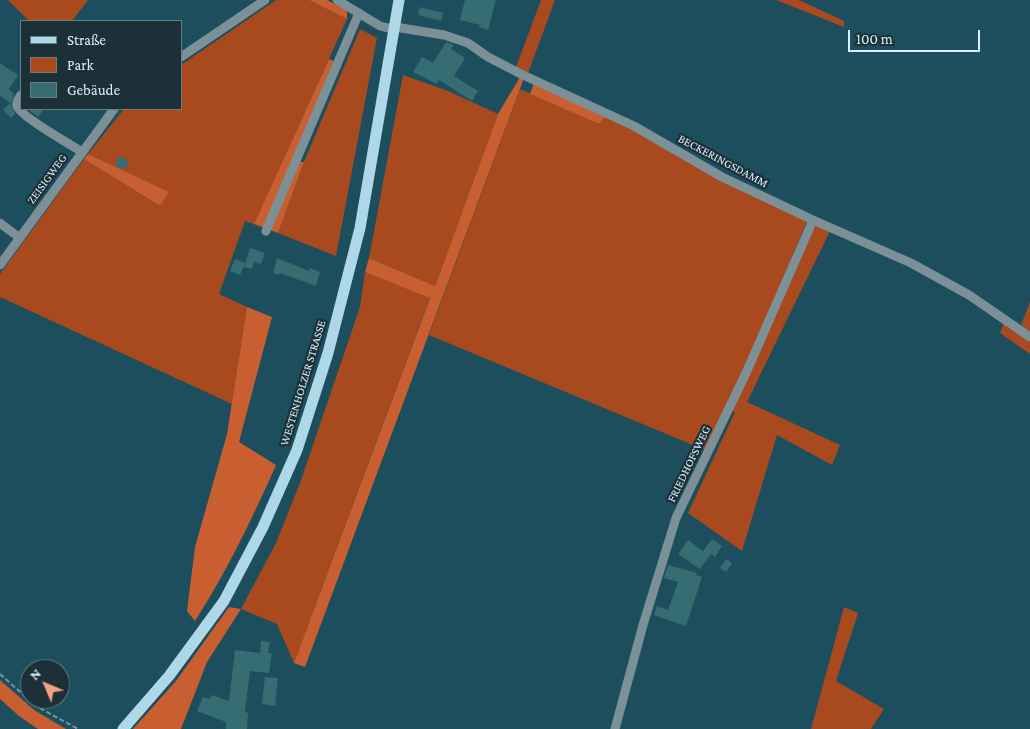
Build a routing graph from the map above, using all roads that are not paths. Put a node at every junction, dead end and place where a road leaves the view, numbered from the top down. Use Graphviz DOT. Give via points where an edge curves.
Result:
graph roads {
  1 [pos="265,0"];
  2 [pos="337,0"];
  3 [pos="399,0"];
  4 [pos="359,13"];
  5 [pos="395,27"];
  6 [pos="182,56"];
  7 [pos="20,97"];
  8 [pos="20,110"];
  9 [pos="20,110"];
  10 [pos="113,110"];
  11 [pos="82,152"];
  12 [pos="813,220"];
  13 [pos="0,223"];
  14 [pos="266,231"];
  15 [pos="20,238"];
  16 [pos="0,264"];
  17 [pos="1030,338"];
  18 [pos="122,729"];
  19 [pos="615,729"];
  1 -- 6 [label="street"];
  2 -- 4 [label="street, BECKERINGSDAMM"];
  3 -- 5 [label="main road, WESTENHOLZER STRASSE"];
  4 -- 5 [label="street, BECKERINGSDAMM" via="380,26"];
  4 -- 14 [label="street"];
  5 -- 12 [label="street, BECKERINGSDAMM" via="444,35 468,43 497,62 634,126 722,177"];
  5 -- 18 [label="main road, WESTENHOLZER STRASSE" via="360,228 328,353 297,450 263,527 224,601 169,676"];
  7 -- 9 [label="street" via="17,107"];
  8 -- 11 [label="street"];
  10 -- 11 [label="street, ZEISIGWEG"];
  11 -- 15 [label="street, ZEISIGWEG"];
  12 -- 17 [label="street, BECKERINGSDAMM" via="911,262 969,294"];
  12 -- 19 [label="street, FRIEDHOFSWEG" via="746,373 676,518 642,625"];
  13 -- 15 [label="street"];
  15 -- 16 [label="street, ZEISIGWEG"];
}
